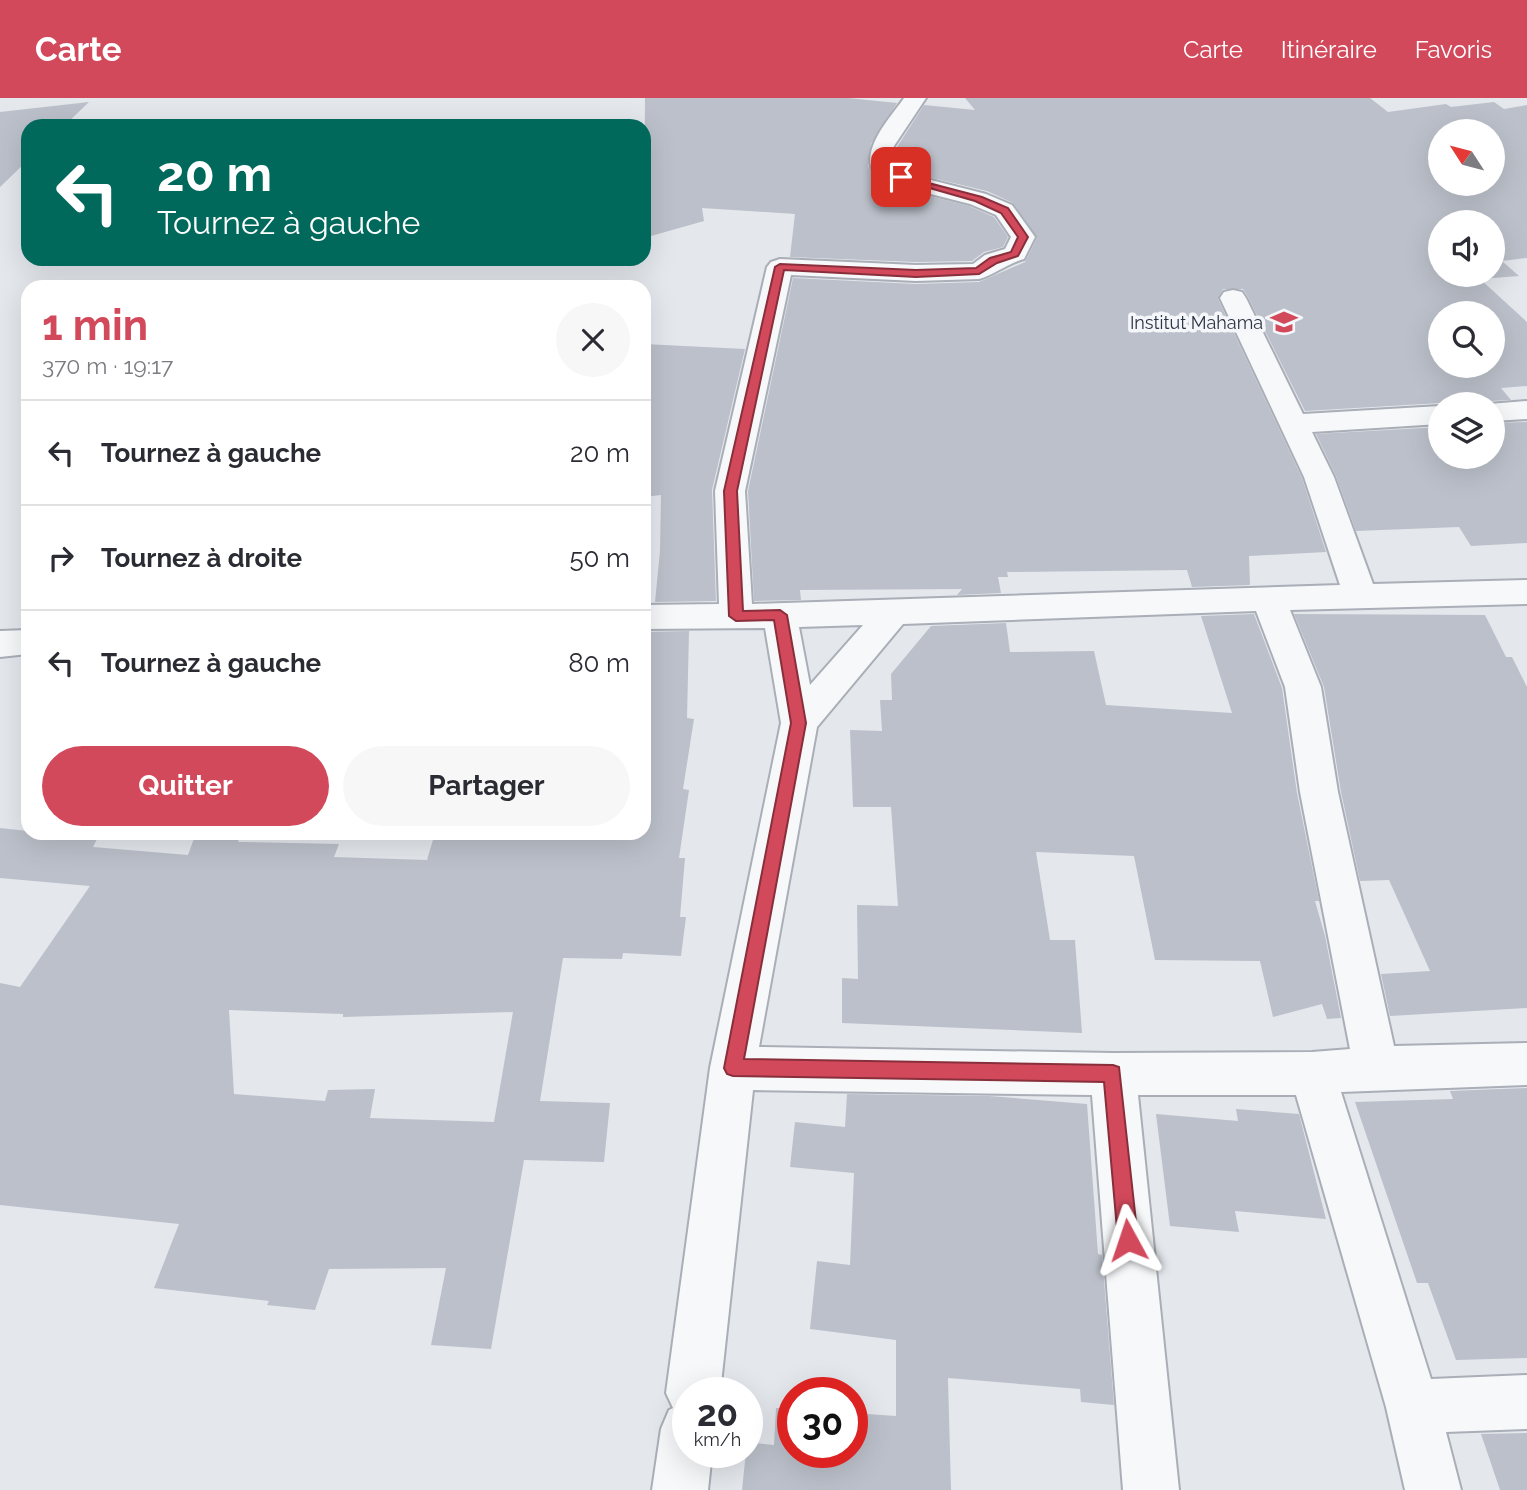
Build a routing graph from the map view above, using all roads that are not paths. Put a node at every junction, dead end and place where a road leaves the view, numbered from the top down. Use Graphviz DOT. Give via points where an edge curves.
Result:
graph roads {
  1 [pos="915,98"];
  2 [pos="1233,298"];
  3 [pos="1527,410"];
  4 [pos="1505,411"];
  5 [pos="1428,416"];
  6 [pos="1293,424"];
  7 [pos="1527,592"];
  8 [pos="1360,595"];
  9 [pos="1268,598"];
  10 [pos="892,614"];
  11 [pos="780,615"];
  12 [pos="736,616"];
  13 [pos="651,617"];
  14 [pos="21,642"];
  15 [pos="0,644"];
  16 [pos="799,723"];
  17 [pos="1527,1064"];
  18 [pos="733,1068"];
  19 [pos="1376,1068"];
  20 [pos="1312,1073"];
  21 [pos="1113,1074"];
  22 [pos="694,1377"];
  23 [pos="1527,1402"];
  24 [pos="1413,1407"];
  25 [pos="683,1468"];
  26 [pos="680,1490"];
  27 [pos="1150,1490"];
  28 [pos="1433,1490"];
  1 -- 12 [label="street" via="883,146 883,170 1004,211 1023,237 1015,254 994,260 979,271 916,274 780,267 730,491"];
  2 -- 6 [label="street"];
  3 -- 4 [label="street"];
  5 -- 6 [label="street"];
  6 -- 8 [label="street" via="1319,477"];
  7 -- 8 [label="street"];
  8 -- 9 [label="street"];
  9 -- 10 [label="street"];
  9 -- 19 [label="street" via="1303,687 1319,792"];
  10 -- 11 [label="street"];
  10 -- 16 [label="street"];
  11 -- 12 [label="street"];
  11 -- 16 [label="street"];
  12 -- 13 [label="street"];
  14 -- 15 [label="street"];
  16 -- 18 [label="street"];
  17 -- 19 [label="street"];
  18 -- 21 [label="street"];
  18 -- 22 [label="street"];
  19 -- 20 [label="street"];
  20 -- 21 [label="street"];
  20 -- 24 [label="street"];
  21 -- 27 [label="street"];
  23 -- 24 [label="street"];
  24 -- 28 [label="street"];
  25 -- 26 [label="street"];
}
